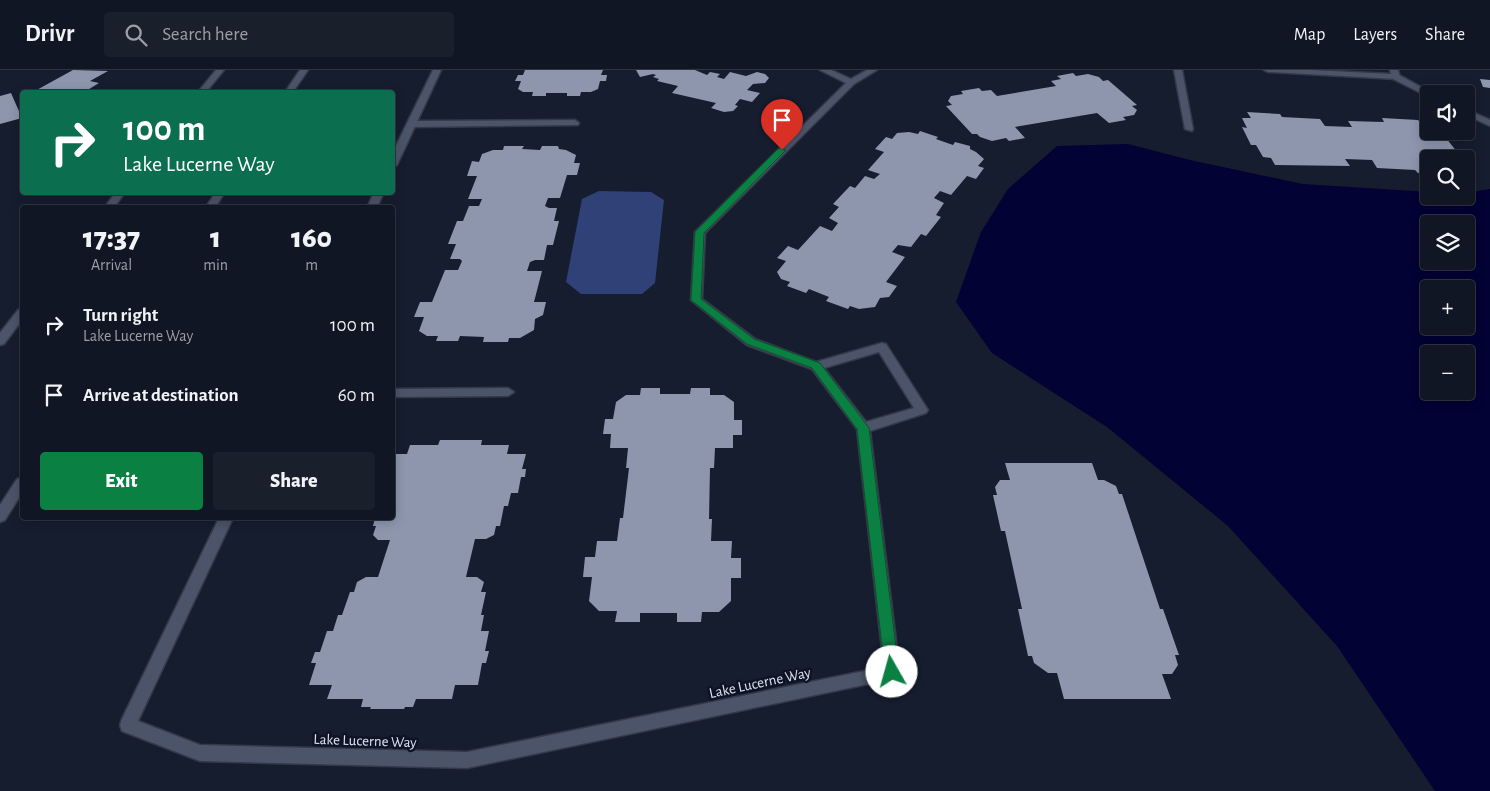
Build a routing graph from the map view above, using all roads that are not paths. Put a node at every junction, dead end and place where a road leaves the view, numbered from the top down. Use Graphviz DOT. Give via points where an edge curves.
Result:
graph roads {
  1 [pos="220,70"];
  2 [pos="304,70"];
  3 [pos="437,70"];
  4 [pos="824,70"];
  5 [pos="873,70"];
  6 [pos="1178,70"];
  7 [pos="1268,70"];
  8 [pos="1333,71"];
  9 [pos="1395,73"];
  10 [pos="851,82"];
  11 [pos="1420,88"];
  12 [pos="204,90"];
  13 [pos="290,90"];
  14 [pos="1475,116"];
  15 [pos="575,123"];
  16 [pos="1490,123"];
  17 [pos="412,124"];
  18 [pos="1189,128"];
  19 [pos="395,159"];
  20 [pos="119,195"];
  21 [pos="110,205"];
  22 [pos="20,316"];
  23 [pos="0,341"];
  24 [pos="816,366"];
  25 [pos="395,392"];
  26 [pos="508,392"];
  27 [pos="863,428"];
  28 [pos="20,485"];
  29 [pos="6,497"];
  30 [pos="0,516"];
  31 [pos="225,520"];
  1 -- 12 [label="street"];
  2 -- 13 [label="street"];
  3 -- 17 [label="street"];
  4 -- 10 [label="street"];
  5 -- 10 [label="street"];
  6 -- 18 [label="street"];
  7 -- 8 [label="street"];
  8 -- 9 [label="street"];
  9 -- 11 [label="street"];
  10 -- 24 [label="street" via="700,232 696,300 751,342"];
  14 -- 16 [label="street"];
  15 -- 17 [label="street"];
  17 -- 19 [label="street"];
  20 -- 21 [label="street"];
  22 -- 23 [label="street"];
  24 -- 27 [label="street"];
  24 -- 27 [label="street" via="882,347 922,410"];
  25 -- 26 [label="street"];
  27 -- 31 [label="street, Lake Lucerne Way" via="892,672 467,760 200,753 128,725"];
  28 -- 29 [label="street"];
  29 -- 30 [label="street"];
}
